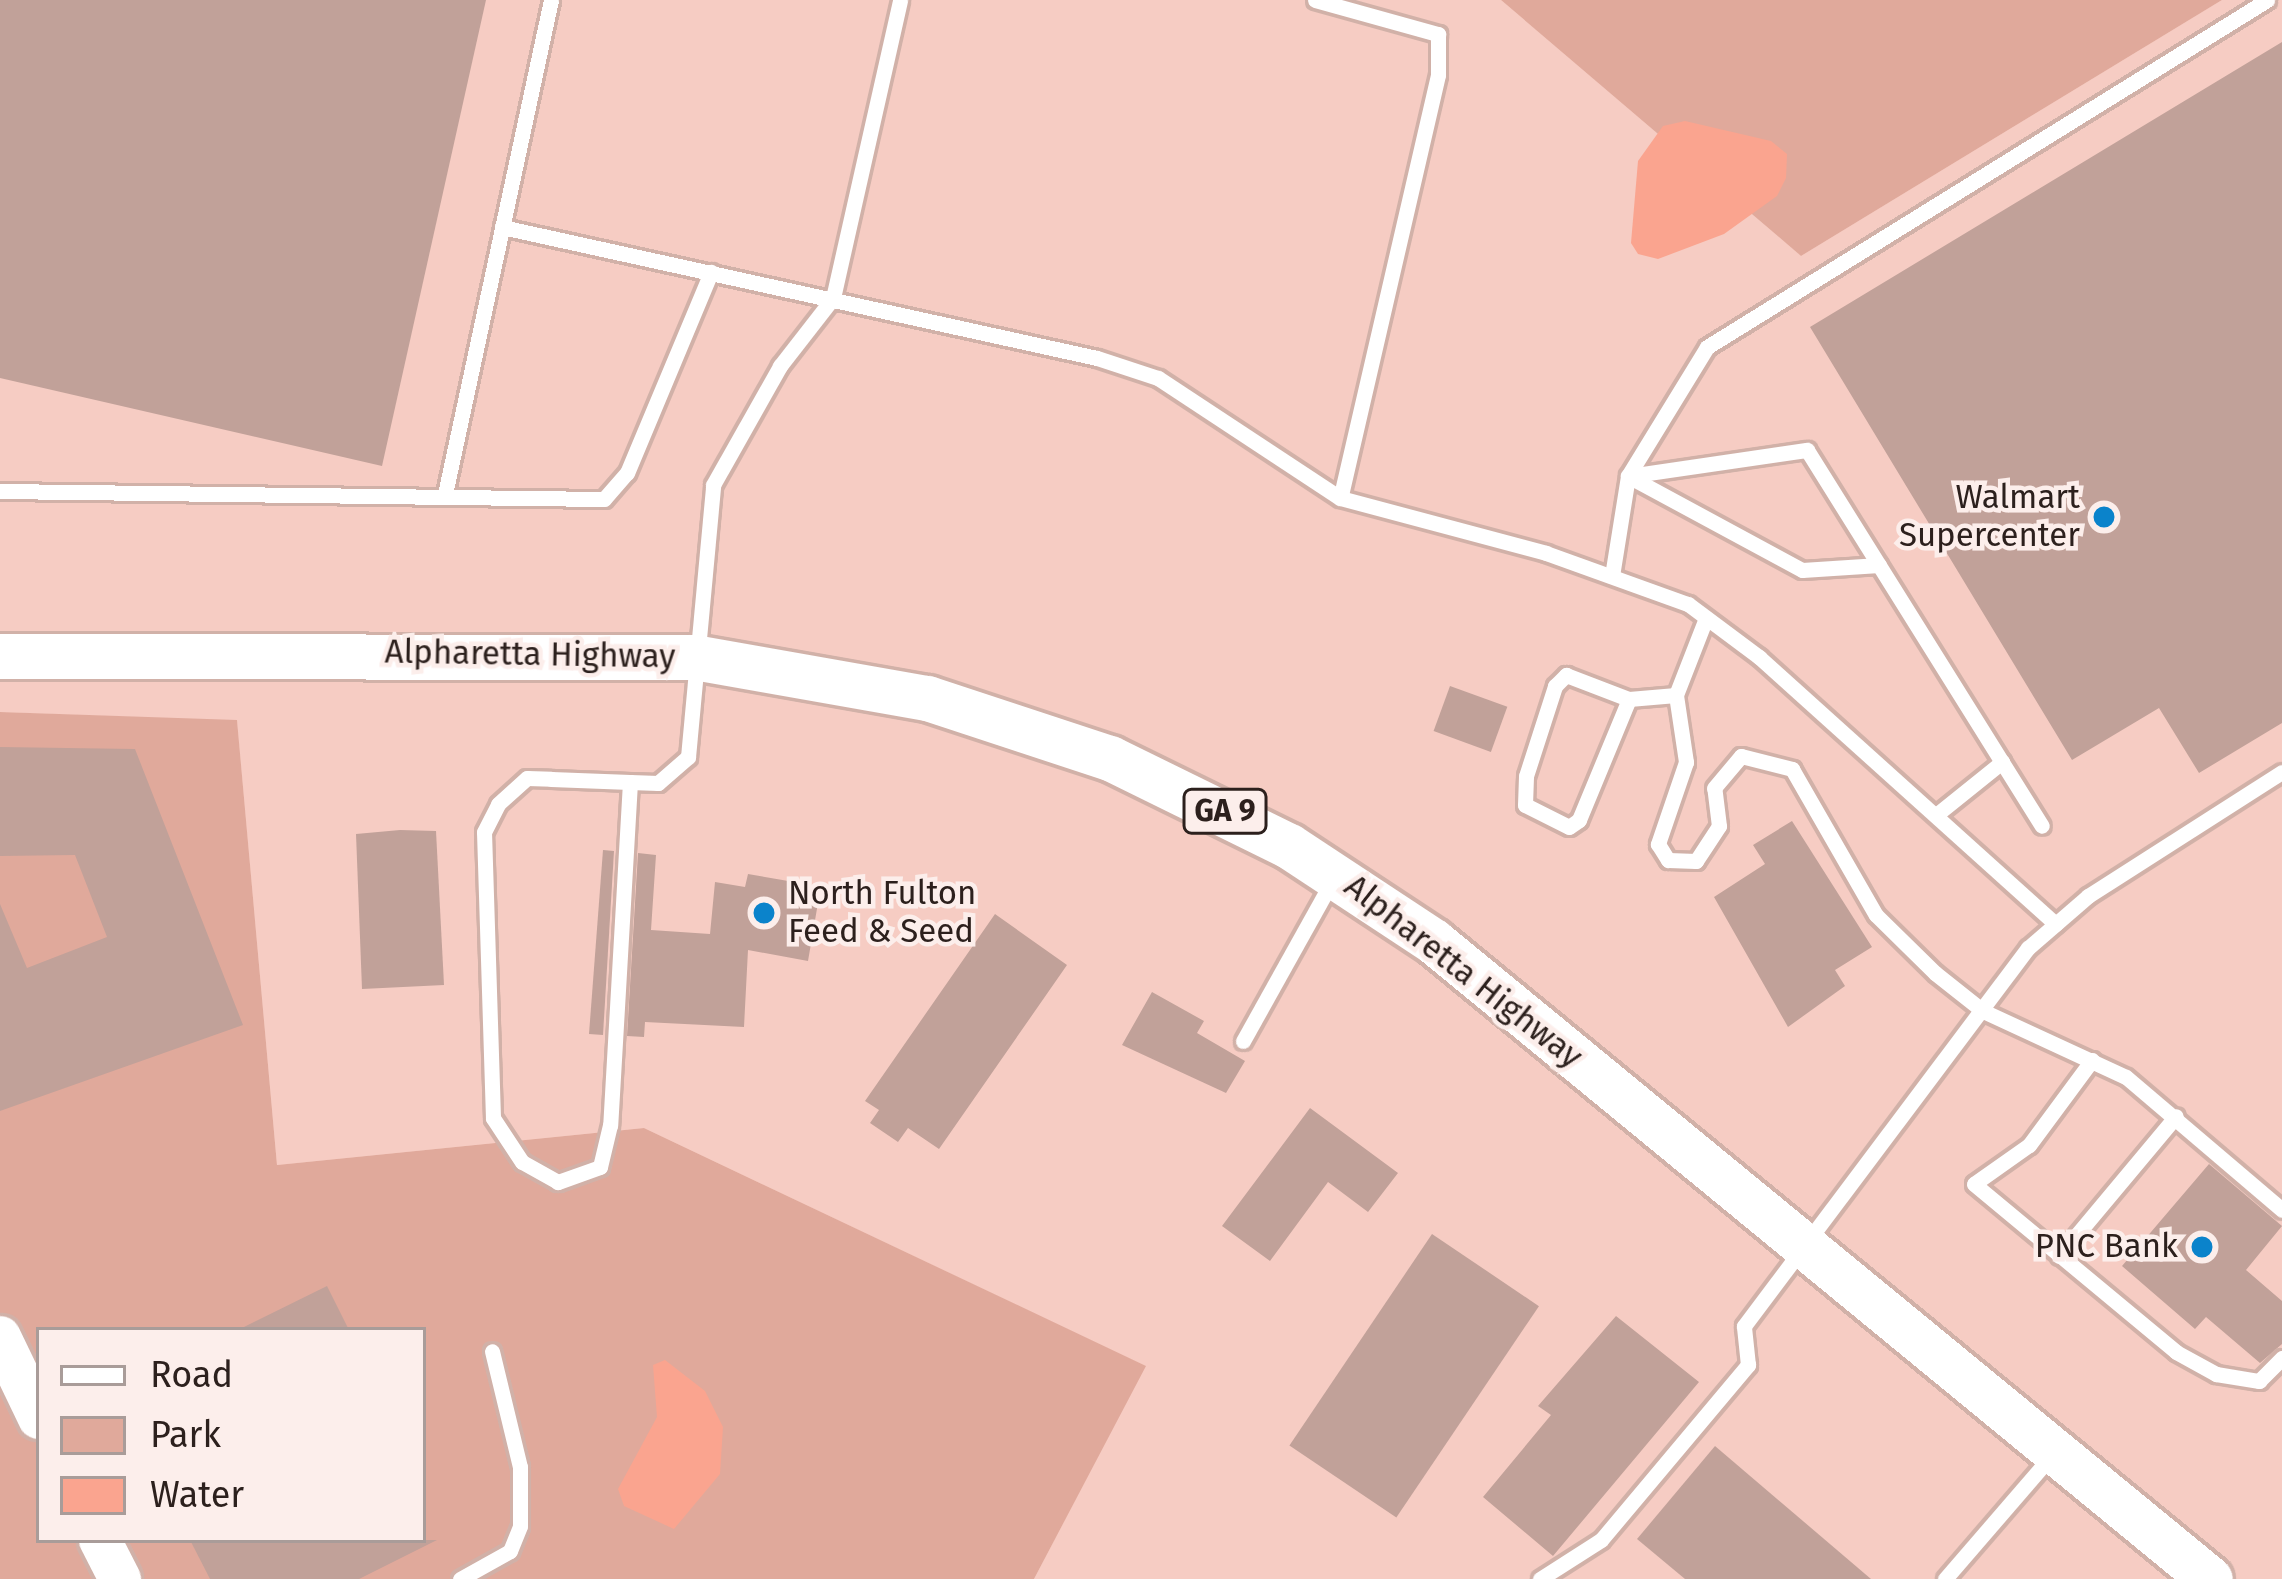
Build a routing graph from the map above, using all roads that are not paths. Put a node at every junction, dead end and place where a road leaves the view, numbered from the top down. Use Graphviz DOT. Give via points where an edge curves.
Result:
graph roads {
  1 [pos="551,0"];
  2 [pos="900,0"];
  3 [pos="1315,0"];
  4 [pos="2267,0"];
  5 [pos="502,227"];
  6 [pos="711,272"];
  7 [pos="832,298"];
  8 [pos="1628,476"];
  9 [pos="0,491"];
  10 [pos="445,494"];
  11 [pos="1340,498"];
  12 [pos="1879,565"];
  13 [pos="1612,576"];
  14 [pos="1706,618"];
  15 [pos="0,656"];
  16 [pos="694,657"];
  17 [pos="1676,694"];
  18 [pos="1629,699"];
  19 [pos="2002,762"];
  20 [pos="2282,772"];
  21 [pos="630,782"];
  22 [pos="1936,815"];
  23 [pos="2042,826"];
  24 [pos="1336,873"];
  25 [pos="2056,924"];
  26 [pos="1983,1012"];
  27 [pos="1243,1041"];
  28 [pos="2092,1060"];
  29 [pos="2176,1116"];
  30 [pos="2282,1210"];
  31 [pos="1803,1245"];
  32 [pos="2060,1256"];
  33 [pos="0,1337"];
  34 [pos="492,1351"];
  35 [pos="2282,1358"];
  36 [pos="36,1412"];
  37 [pos="2055,1452"];
  38 [pos="102,1543"];
  39 [pos="120,1579"];
  40 [pos="460,1579"];
  41 [pos="1540,1579"];
  42 [pos="1946,1579"];
  43 [pos="2210,1579"];
  1 -- 5 [label="lane"];
  2 -- 7 [label="lane"];
  3 -- 11 [label="lane" via="1438,34 1438,75"];
  4 -- 8 [label="lane" via="1707,347"];
  5 -- 6 [label="lane"];
  5 -- 10 [label="lane"];
  6 -- 7 [label="lane"];
  6 -- 10 [label="lane" via="627,473 604,499"];
  7 -- 11 [label="lane" via="1158,378"];
  7 -- 16 [label="lane" via="779,365 713,485"];
  8 -- 12 [label="lane" via="1802,570"];
  8 -- 12 [label="lane" via="1807,450"];
  8 -- 13 [label="lane"];
  9 -- 10 [label="lane"];
  11 -- 13 [label="lane"];
  12 -- 19 [label="lane"];
  13 -- 14 [label="lane"];
  14 -- 17 [label="lane"];
  14 -- 22 [label="lane"];
  15 -- 16 [label="main road, Alpharetta Highway / GA 9"];
  16 -- 21 [label="lane" via="688,757 658,783"];
  16 -- 24 [label="main road, Alpharetta Highway / GA 9" via="987,714 1166,782"];
  17 -- 18 [label="lane"];
  17 -- 26 [label="lane" via="1686,762 1658,844 1668,860 1696,861 1719,826 1714,788 1741,756 1792,769 1876,915"];
  18 -- 18 [label="lane" via="1566,675 1555,686 1525,806 1569,827 1584,811"];
  19 -- 22 [label="lane"];
  19 -- 23 [label="lane"];
  20 -- 25 [label="lane"];
  21 -- 21 [label="lane" via="527,778 498,804 484,832 493,1118 522,1162 558,1182 600,1168 610,1125"];
  22 -- 25 [label="lane"];
  24 -- 27 [label="lane"];
  24 -- 31 [label="main road, Alpharetta Highway / GA 9" via="1433,941"];
  25 -- 26 [label="lane" via="2028,948"];
  26 -- 28 [label="lane"];
  26 -- 31 [label="lane"];
  28 -- 29 [label="lane"];
  28 -- 32 [label="lane" via="2029,1145 1974,1184"];
  29 -- 30 [label="lane"];
  29 -- 32 [label="lane"];
  31 -- 37 [label="main road, Alpharetta Highway / GA 9"];
  31 -- 41 [label="lane" via="1744,1326 1748,1364 1601,1540"];
  32 -- 35 [label="lane" via="2176,1352 2216,1373 2259,1382"];
  33 -- 36 [label="street"];
  34 -- 40 [label="lane" via="520,1467 520,1526 510,1552"];
  37 -- 42 [label="lane"];
  37 -- 43 [label="main road, Alpharetta Highway / GA 9"];
  38 -- 39 [label="street"];
}
